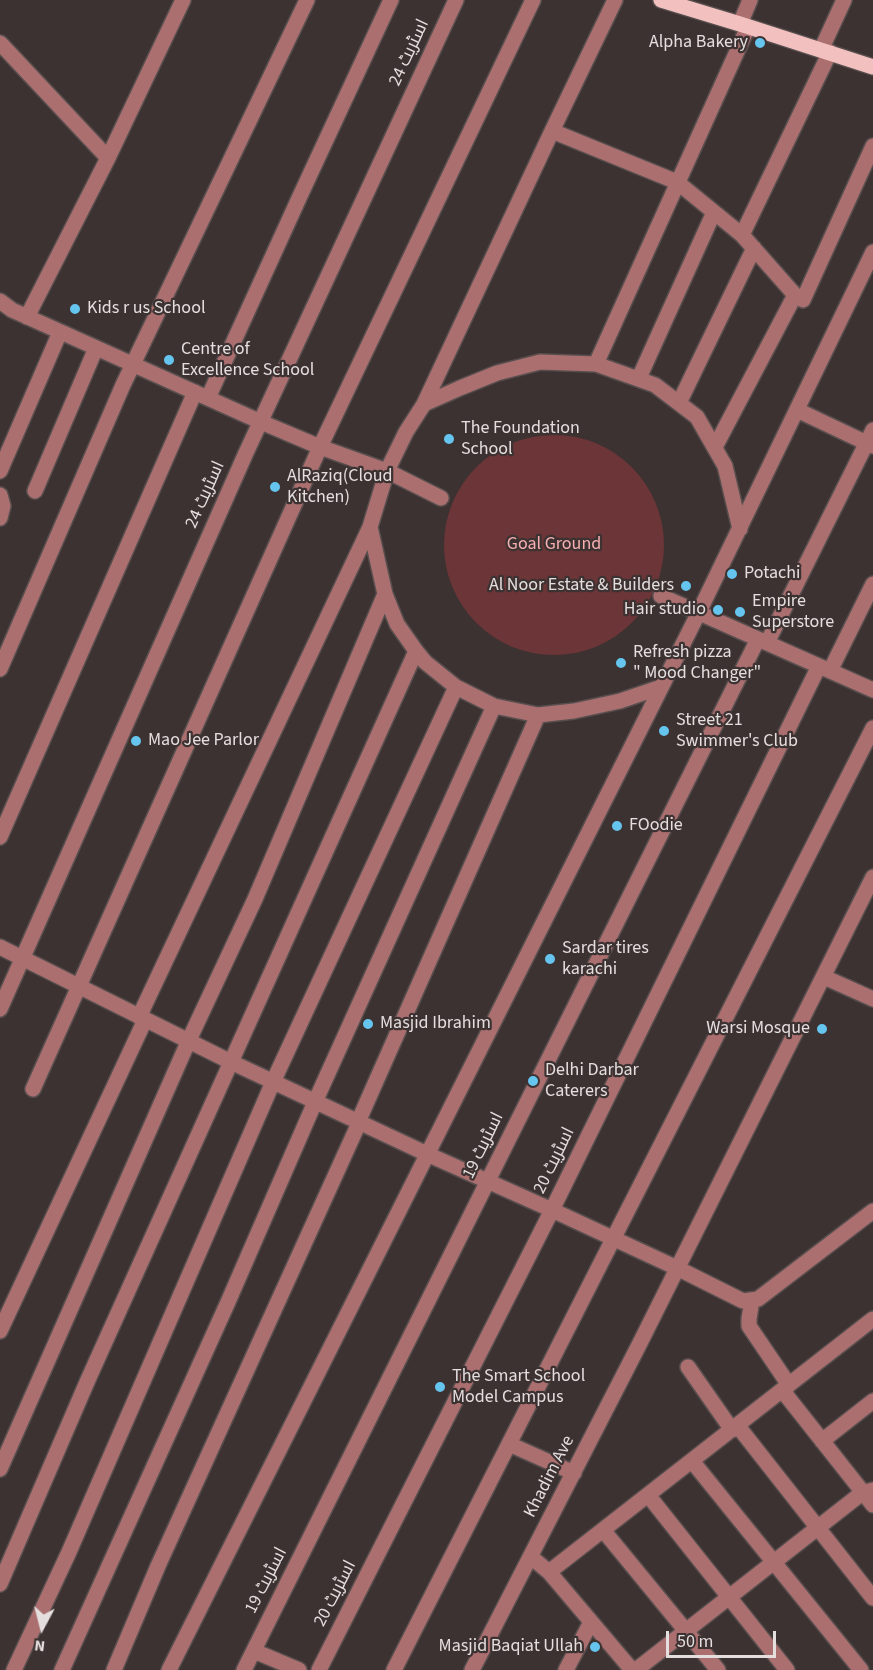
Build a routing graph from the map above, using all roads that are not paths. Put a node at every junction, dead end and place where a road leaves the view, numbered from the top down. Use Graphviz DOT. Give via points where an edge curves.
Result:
graph roads {
  1 [pos="183,0"];
  2 [pos="307,0"];
  3 [pos="391,0"];
  4 [pos="456,0"];
  5 [pos="533,0"];
  6 [pos="615,0"];
  7 [pos="661,0"];
  8 [pos="750,0"];
  9 [pos="844,0"];
  10 [pos="697,5"];
  11 [pos="744,26"];
  12 [pos="825,51"];
  13 [pos="3,52"];
  14 [pos="873,67"];
  15 [pos="552,131"];
  16 [pos="873,146"];
  17 [pos="108,158"];
  18 [pos="677,182"];
  19 [pos="714,212"];
  20 [pos="742,234"];
  21 [pos="754,248"];
  22 [pos="873,252"];
  23 [pos="795,295"];
  24 [pos="4,309"];
  25 [pos="27,317"];
  26 [pos="60,332"];
  27 [pos="96,348"];
  28 [pos="133,364"];
  29 [pos="596,364"];
  30 [pos="639,378"];
  31 [pos="201,395"];
  32 [pos="679,403"];
  33 [pos="424,404"];
  34 [pos="797,410"];
  35 [pos="261,422"];
  36 [pos="871,440"];
  37 [pos="320,447"];
  38 [pos="715,447"];
  39 [pos="0,471"];
  40 [pos="387,471"];
  41 [pos="35,491"];
  42 [pos="0,495"];
  43 [pos="441,498"];
  44 [pos="0,518"];
  45 [pos="370,528"];
  46 [pos="740,529"];
  47 [pos="873,584"];
  48 [pos="385,594"];
  49 [pos="662,596"];
  50 [pos="699,612"];
  51 [pos="762,641"];
  52 [pos="416,651"];
  53 [pos="825,668"];
  54 [pos="0,669"];
  55 [pos="456,687"];
  56 [pos="661,687"];
  57 [pos="873,690"];
  58 [pos="494,706"];
  59 [pos="538,714"];
  60 [pos="873,728"];
  61 [pos="0,837"];
  62 [pos="873,877"];
  63 [pos="868,899"];
  64 [pos="0,947"];
  65 [pos="23,959"];
  66 [pos="824,976"];
  67 [pos="78,987"];
  68 [pos="873,999"];
  69 [pos="0,1009"];
  70 [pos="142,1019"];
  71 [pos="189,1040"];
  72 [pos="231,1062"];
  73 [pos="273,1082"];
  74 [pos="33,1089"];
  75 [pos="315,1102"];
  76 [pos="359,1122"];
  77 [pos="427,1154"];
  78 [pos="488,1181"];
  79 [pos="552,1210"];
  80 [pos="873,1211"];
  81 [pos="613,1239"];
  82 [pos="677,1268"];
  83 [pos="752,1300"];
  84 [pos="5,1307"];
  85 [pos="873,1319"];
  86 [pos="0,1331"];
  87 [pos="688,1367"];
  88 [pos="785,1388"];
  89 [pos="873,1401"];
  90 [pos="735,1427"];
  91 [pos="822,1441"];
  92 [pos="509,1444"];
  93 [pos="692,1461"];
  94 [pos="0,1469"];
  95 [pos="574,1473"];
  96 [pos="868,1491"];
  97 [pos="648,1495"];
  98 [pos="873,1505"];
  99 [pos="818,1528"];
  100 [pos="603,1530"];
  101 [pos="531,1557"];
  102 [pos="774,1562"];
  103 [pos="549,1572"];
  104 [pos="0,1584"];
  105 [pos="729,1598"];
  106 [pos="873,1598"];
  107 [pos="591,1622"];
  108 [pos="686,1632"];
  109 [pos="254,1651"];
  110 [pos="14,1670"];
  111 [pos="62,1670"];
  112 [pos="114,1670"];
  113 [pos="170,1670"];
  114 [pos="244,1670"];
  115 [pos="299,1670"];
  116 [pos="319,1670"];
  117 [pos="394,1670"];
  118 [pos="472,1670"];
  119 [pos="566,1670"];
  120 [pos="632,1670"];
  121 [pos="636,1670"];
  122 [pos="718,1670"];
  123 [pos="787,1670"];
  124 [pos="861,1670"];
  1 -- 17 [label="street"];
  2 -- 28 [label="street"];
  3 -- 31 [label="street"];
  4 -- 35 [label="street, اسٹریٹ 24"];
  5 -- 37 [label="street"];
  6 -- 15 [label="street"];
  7 -- 10 [label="main road"];
  8 -- 11 [label="street"];
  9 -- 12 [label="street"];
  10 -- 11 [label="main road"];
  11 -- 12 [label="main road"];
  11 -- 18 [label="street"];
  12 -- 14 [label="main road"];
  12 -- 20 [label="street"];
  13 -- 17 [label="street"];
  15 -- 18 [label="street"];
  15 -- 33 [label="street"];
  16 -- 23 [label="street" via="803,300"];
  17 -- 25 [label="street"];
  18 -- 19 [label="street"];
  18 -- 29 [label="street"];
  19 -- 20 [label="street"];
  19 -- 30 [label="street"];
  20 -- 21 [label="street"];
  21 -- 23 [label="street"];
  21 -- 32 [label="street"];
  22 -- 34 [label="street"];
  23 -- 38 [label="street"];
  24 -- 25 [label="street"];
  25 -- 26 [label="street"];
  26 -- 27 [label="street"];
  26 -- 39 [label="street"];
  27 -- 28 [label="street"];
  27 -- 41 [label="street"];
  28 -- 31 [label="street"];
  28 -- 54 [label="street"];
  29 -- 30 [label="street"];
  29 -- 33 [label="street" via="540,362 497,373"];
  30 -- 32 [label="street"];
  31 -- 35 [label="street"];
  31 -- 61 [label="street"];
  32 -- 38 [label="street" via="697,417"];
  33 -- 40 [label="street"];
  34 -- 36 [label="street"];
  34 -- 46 [label="street"];
  35 -- 37 [label="street"];
  35 -- 65 [label="street, اسٹریٹ 24"];
  36 -- 51 [label="street, اسٹریٹ 19"];
  37 -- 40 [label="street"];
  37 -- 67 [label="street"];
  38 -- 46 [label="street" via="725,466"];
  40 -- 43 [label="street"];
  40 -- 45 [label="street"];
  42 -- 44 [label="street"];
  45 -- 48 [label="street"];
  45 -- 70 [label="street"];
  46 -- 50 [label="street"];
  47 -- 53 [label="street, اسٹریٹ 20"];
  48 -- 52 [label="street" via="397,624"];
  48 -- 71 [label="street" via="255,899"];
  49 -- 50 [label="street"];
  50 -- 51 [label="street"];
  50 -- 56 [label="street"];
  51 -- 53 [label="street"];
  51 -- 78 [label="street, اسٹریٹ 19"];
  52 -- 55 [label="street"];
  52 -- 72 [label="street"];
  53 -- 57 [label="street"];
  53 -- 79 [label="street, اسٹریٹ 20"];
  55 -- 58 [label="street"];
  55 -- 73 [label="street"];
  56 -- 59 [label="street" via="620,701"];
  56 -- 77 [label="street"];
  58 -- 59 [label="street"];
  58 -- 75 [label="street"];
  59 -- 76 [label="street"];
  60 -- 81 [label="street"];
  62 -- 63 [label="street, Khadim Ave"];
  63 -- 66 [label="street, Khadim Ave"];
  64 -- 65 [label="street"];
  65 -- 67 [label="street"];
  65 -- 69 [label="street, اسٹریٹ 24"];
  66 -- 68 [label="street"];
  66 -- 82 [label="street, Khadim Ave"];
  67 -- 70 [label="street"];
  67 -- 74 [label="street"];
  70 -- 71 [label="street"];
  70 -- 84 [label="street"];
  71 -- 72 [label="street"];
  71 -- 94 [label="street"];
  72 -- 73 [label="street"];
  72 -- 104 [label="street"];
  73 -- 75 [label="street"];
  73 -- 110 [label="street"];
  75 -- 76 [label="street"];
  75 -- 111 [label="street"];
  76 -- 77 [label="street"];
  76 -- 112 [label="street"];
  77 -- 78 [label="street"];
  77 -- 113 [label="street"];
  78 -- 79 [label="street"];
  78 -- 109 [label="street, اسٹریٹ 19"];
  79 -- 81 [label="street"];
  79 -- 116 [label="street, اسٹریٹ 20"];
  80 -- 83 [label="street"];
  81 -- 82 [label="street"];
  81 -- 92 [label="street"];
  82 -- 83 [label="street" via="743,1301"];
  82 -- 95 [label="street, Khadim Ave"];
  83 -- 88 [label="street" via="749,1326"];
  84 -- 86 [label="street"];
  85 -- 88 [label="street"];
  87 -- 90 [label="street"];
  88 -- 90 [label="street"];
  88 -- 91 [label="street"];
  89 -- 91 [label="street"];
  90 -- 93 [label="street"];
  90 -- 99 [label="street"];
  91 -- 96 [label="street"];
  92 -- 95 [label="street"];
  92 -- 117 [label="street"];
  93 -- 97 [label="street"];
  93 -- 102 [label="street"];
  95 -- 101 [label="street, Khadim Ave"];
  96 -- 98 [label="street"];
  96 -- 99 [label="street"];
  97 -- 100 [label="street"];
  97 -- 105 [label="street"];
  99 -- 102 [label="street"];
  99 -- 106 [label="street"];
  100 -- 103 [label="street"];
  100 -- 108 [label="street"];
  101 -- 103 [label="street"];
  101 -- 118 [label="street, Khadim Ave"];
  102 -- 105 [label="street"];
  102 -- 124 [label="street"];
  103 -- 107 [label="street"];
  105 -- 108 [label="street"];
  105 -- 123 [label="street"];
  107 -- 119 [label="street"];
  107 -- 120 [label="street"];
  108 -- 121 [label="street"];
  108 -- 122 [label="street"];
  109 -- 114 [label="street, اسٹریٹ 19"];
  109 -- 115 [label="street"];
}
